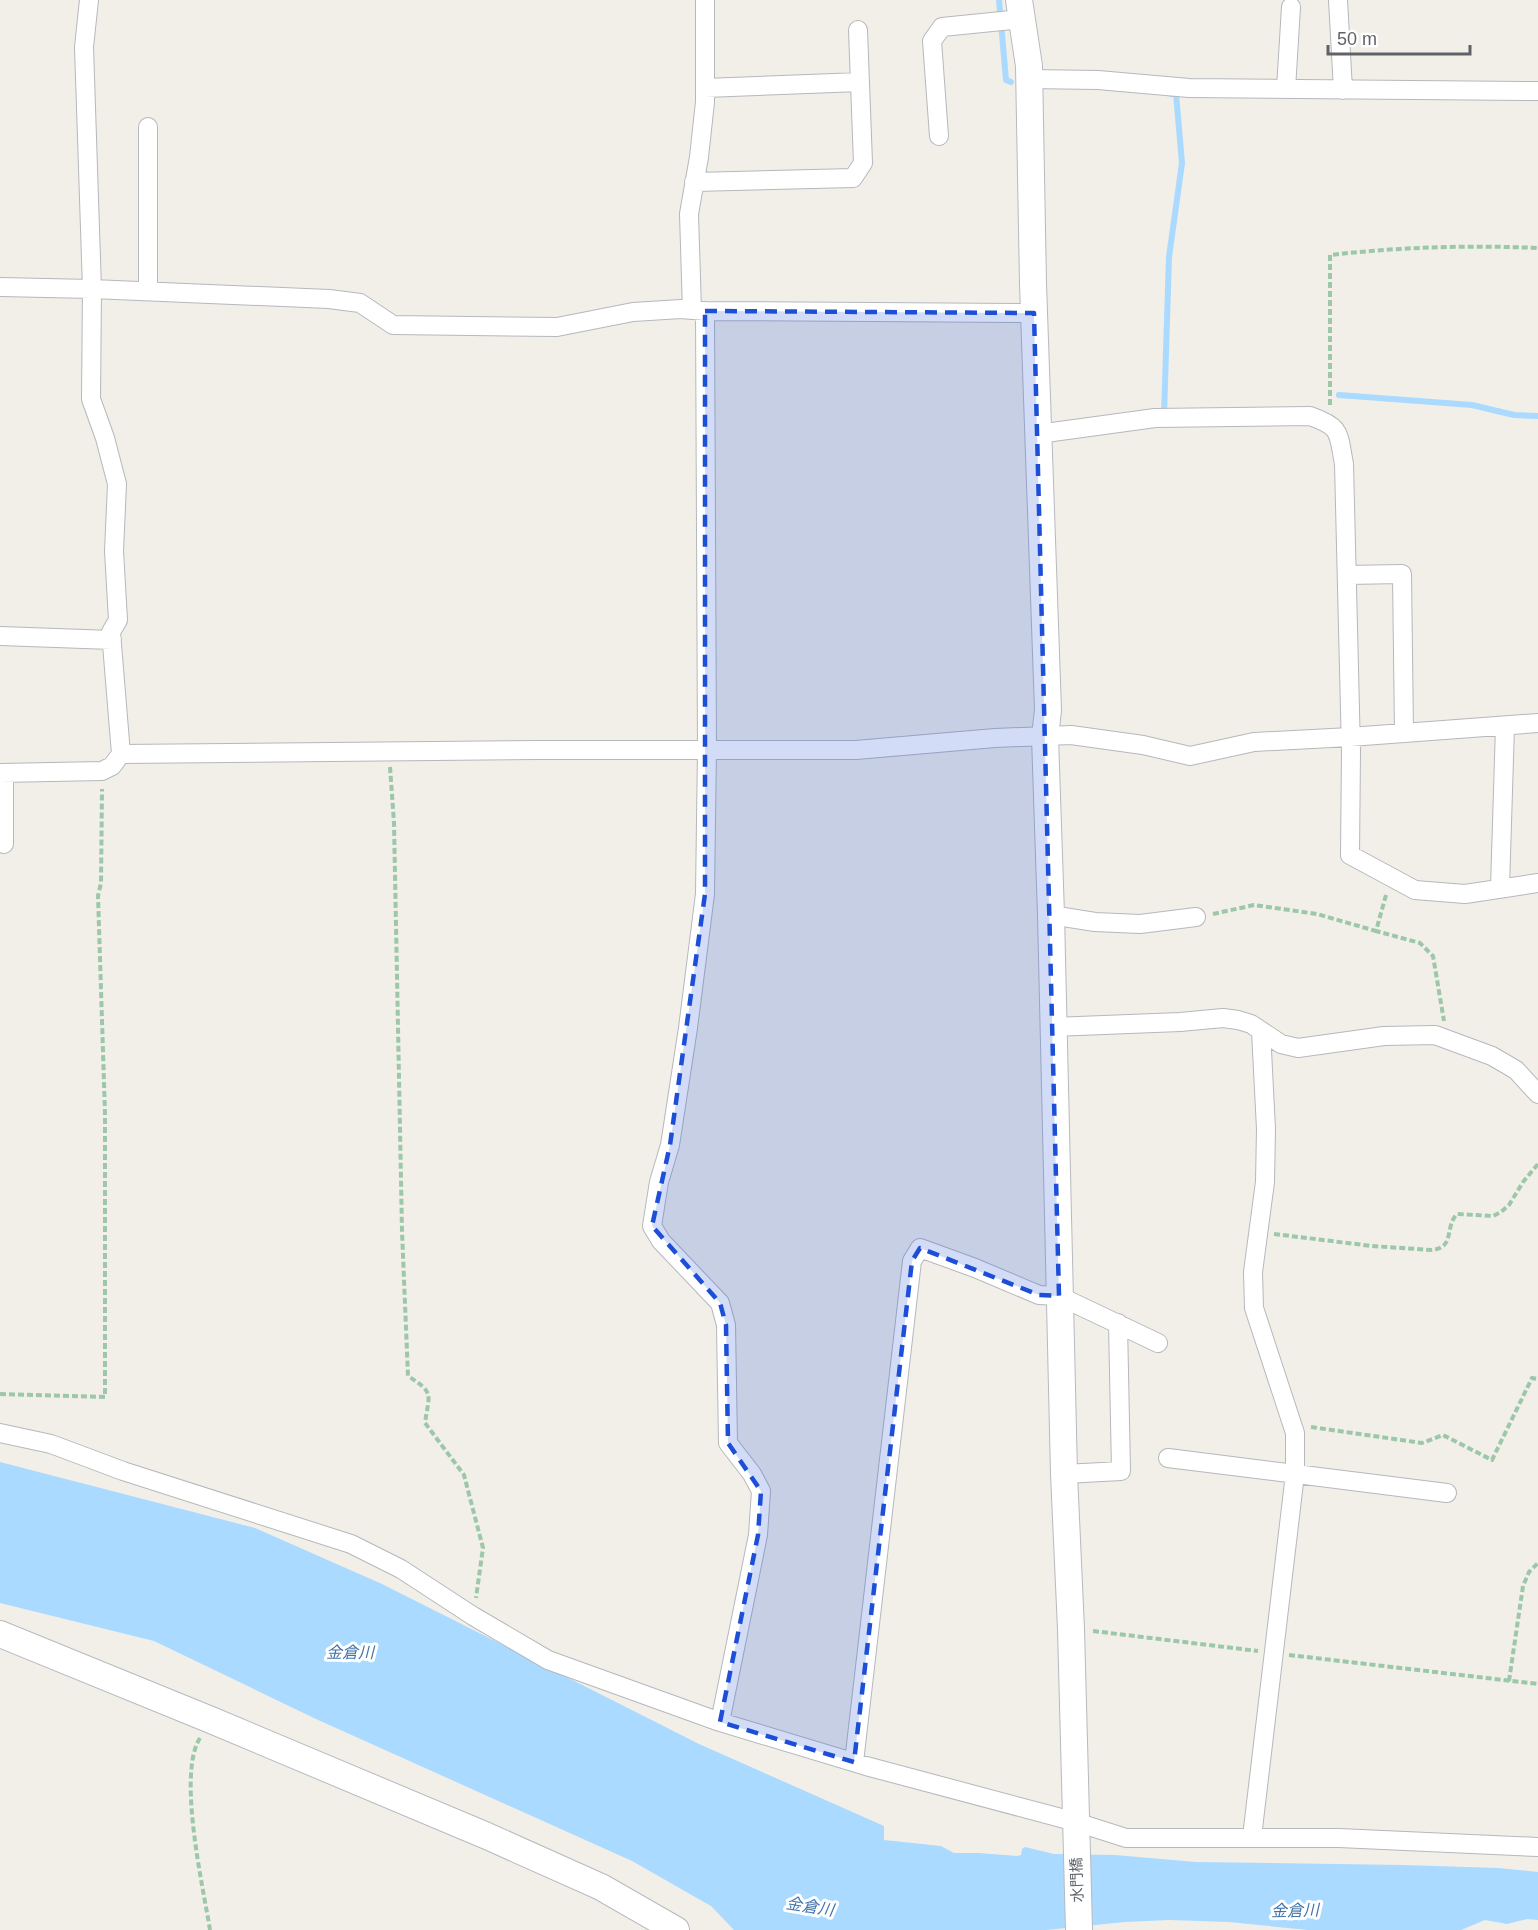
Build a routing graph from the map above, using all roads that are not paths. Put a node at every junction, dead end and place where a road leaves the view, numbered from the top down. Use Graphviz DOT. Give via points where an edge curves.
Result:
graph roads {
  1 [pos="89,0"];
  2 [pos="705,0"];
  3 [pos="1338,0"];
  4 [pos="1291,7"];
  5 [pos="1011,15"];
  6 [pos="858,30"];
  7 [pos="1029,79"];
  8 [pos="860,82"];
  9 [pos="705,88"];
  10 [pos="1286,89"];
  11 [pos="1343,90"];
  12 [pos="1538,91"];
  13 [pos="148,127"];
  14 [pos="939,136"];
  15 [pos="694,182"];
  16 [pos="0,287"];
  17 [pos="92,289"];
  18 [pos="148,291"];
  19 [pos="699,310"];
  20 [pos="1034,313"];
  21 [pos="1038,434"];
  22 [pos="1347,575"];
  23 [pos="0,636"];
  24 [pos="112,640"];
  25 [pos="1538,723"];
  26 [pos="1505,726"];
  27 [pos="1404,733"];
  28 [pos="1045,737"];
  29 [pos="1350,737"];
  30 [pos="707,749"];
  31 [pos="121,754"];
  32 [pos="2,773"];
  33 [pos="4,844"];
  34 [pos="1538,884"];
  35 [pos="1500,888"];
  36 [pos="1052,915"];
  37 [pos="1196,917"];
  38 [pos="1053,1027"];
  39 [pos="1261,1031"];
  40 [pos="1538,1094"];
  41 [pos="1059,1296"];
  42 [pos="1118,1323"];
  43 [pos="1158,1342"];
  44 [pos="0,1432"];
  45 [pos="1168,1458"];
  46 [pos="1064,1474"];
  47 [pos="1295,1474"];
  48 [pos="1447,1493"];
  49 [pos="0,1634"];
  50 [pos="720,1722"];
  51 [pos="854,1762"];
  52 [pos="1076,1827"];
  53 [pos="1252,1837"];
  54 [pos="1538,1847"];
  55 [pos="676,1930"];
  56 [pos="1079,1930"];
  1 -- 17 [label="street" via="84,47"];
  2 -- 9 [label="street"];
  3 -- 11 [label="street"];
  4 -- 10 [label="street"];
  5 -- 7 [label="street, 水門橋"];
  5 -- 14 [label="street" via="942,27 932,41"];
  6 -- 8 [label="street"];
  7 -- 10 [label="street"];
  7 -- 20 [label="street, 水門橋"];
  8 -- 9 [label="street"];
  8 -- 15 [label="street" via="863,163 853,178"];
  9 -- 15 [label="street"];
  10 -- 11 [label="street"];
  11 -- 12 [label="street"];
  13 -- 18 [label="street"];
  15 -- 19 [label="street" via="688,214"];
  16 -- 17 [label="street"];
  17 -- 18 [label="street"];
  17 -- 24 [label="street" via="91,399 117,484 114,551 118,620 111,632"];
  18 -- 19 [label="street" via="360,303 393,325 556,327 633,312"];
  19 -- 20 [label="street"];
  19 -- 30 [label="street"];
  20 -- 21 [label="street, 水門橋"];
  21 -- 22 [label="street" via="1155,418 1310,416 1328,422 1338,433 1344,464"];
  21 -- 28 [label="street, 水門橋" via="1048,710"];
  22 -- 27 [label="street" via="1402,574"];
  22 -- 29 [label="street"];
  23 -- 24 [label="street"];
  24 -- 31 [label="street"];
  25 -- 26 [label="street"];
  26 -- 27 [label="street"];
  26 -- 35 [label="street"];
  27 -- 29 [label="street"];
  28 -- 29 [label="street" via="1071,735 1190,756 1254,742"];
  28 -- 30 [label="street" via="856,750"];
  28 -- 36 [label="street, 水門橋"];
  29 -- 35 [label="street" via="1350,855 1415,890 1465,894"];
  30 -- 31 [label="street"];
  30 -- 50 [label="street" via="705,894 670,1145 652,1226 661,1241 720,1303 726,1324 728,1443 761,1491 758,1535"];
  31 -- 32 [label="street" via="102,771"];
  32 -- 33 [label="street"];
  34 -- 35 [label="street"];
  36 -- 37 [label="street" via="1140,924"];
  36 -- 38 [label="street, 水門橋"];
  38 -- 39 [label="street" via="1223,1018 1251,1024"];
  38 -- 41 [label="street, 水門橋"];
  39 -- 40 [label="street" via="1281,1044 1298,1048 1384,1036 1435,1035 1492,1056 1516,1070"];
  39 -- 47 [label="street" via="1265,1182 1253,1272 1254,1308 1295,1433"];
  41 -- 42 [label="street"];
  41 -- 46 [label="street, 水門橋"];
  41 -- 51 [label="street" via="1040,1295 920,1248 912,1262"];
  42 -- 43 [label="street"];
  42 -- 46 [label="street" via="1121,1471"];
  44 -- 50 [label="street" via="51,1444 351,1544 401,1569 548,1660"];
  45 -- 47 [label="street"];
  46 -- 52 [label="street, 水門橋"];
  47 -- 48 [label="street"];
  47 -- 53 [label="street"];
  49 -- 55 [label="street" via="497,1840 601,1887"];
  50 -- 51 [label="street"];
  51 -- 52 [label="street"];
  52 -- 53 [label="street" via="1125,1838"];
  52 -- 56 [label="street, 水門橋"];
  53 -- 54 [label="street"];
}
